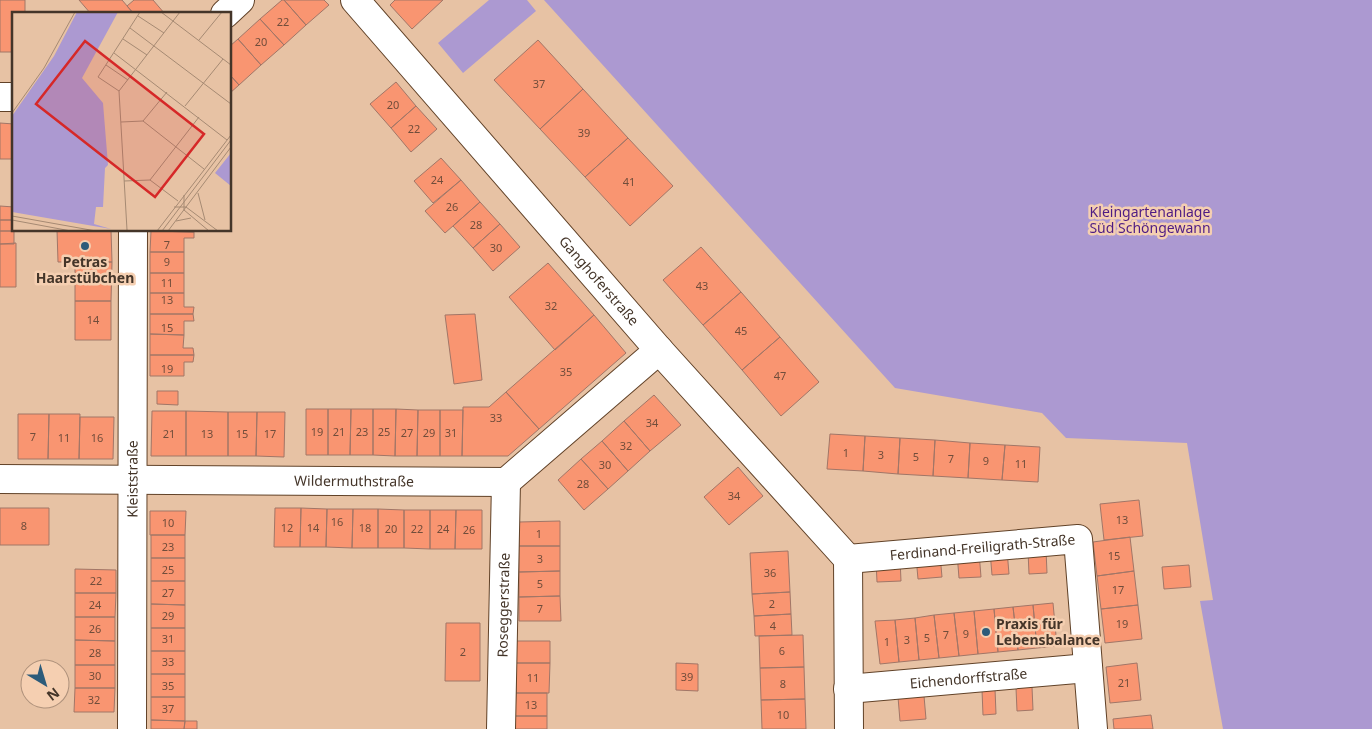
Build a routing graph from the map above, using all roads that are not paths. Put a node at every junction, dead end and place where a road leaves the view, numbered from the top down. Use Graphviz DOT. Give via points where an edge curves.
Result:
graph roads {
  1 [pos="240,0"];
  2 [pos="355,0"];
  3 [pos="227,12"];
  4 [pos="133,231"];
  5 [pos="659,350"];
  6 [pos="0,479"];
  7 [pos="132,480"];
  8 [pos="506,482"];
  9 [pos="848,559"];
  10 [pos="1088,668"];
  11 [pos="848,689"];
  12 [pos="132,729"];
  13 [pos="501,729"];
  14 [pos="848,729"];
  15 [pos="1093,729"];
  1 -- 3 [label="street"];
  2 -- 5 [label="street, Ganghoferstraße"];
  4 -- 7 [label="street, Kleiststraße"];
  5 -- 8 [label="street"];
  5 -- 9 [label="street, Ganghoferstraße"];
  6 -- 7 [label="street, Wildermuthstraße"];
  7 -- 8 [label="street, Wildermuthstraße"];
  7 -- 12 [label="street, Kleiststraße"];
  8 -- 13 [label="street, Roseggerstraße"];
  9 -- 10 [label="street, Ferdinand-Freiligrath-Straße" via="1078,539"];
  9 -- 11 [label="street"];
  10 -- 11 [label="street, Eichendorffstraße"];
  10 -- 15 [label="street, Ferdinand-Freiligrath-Straße"];
  11 -- 14 [label="street"];
}
